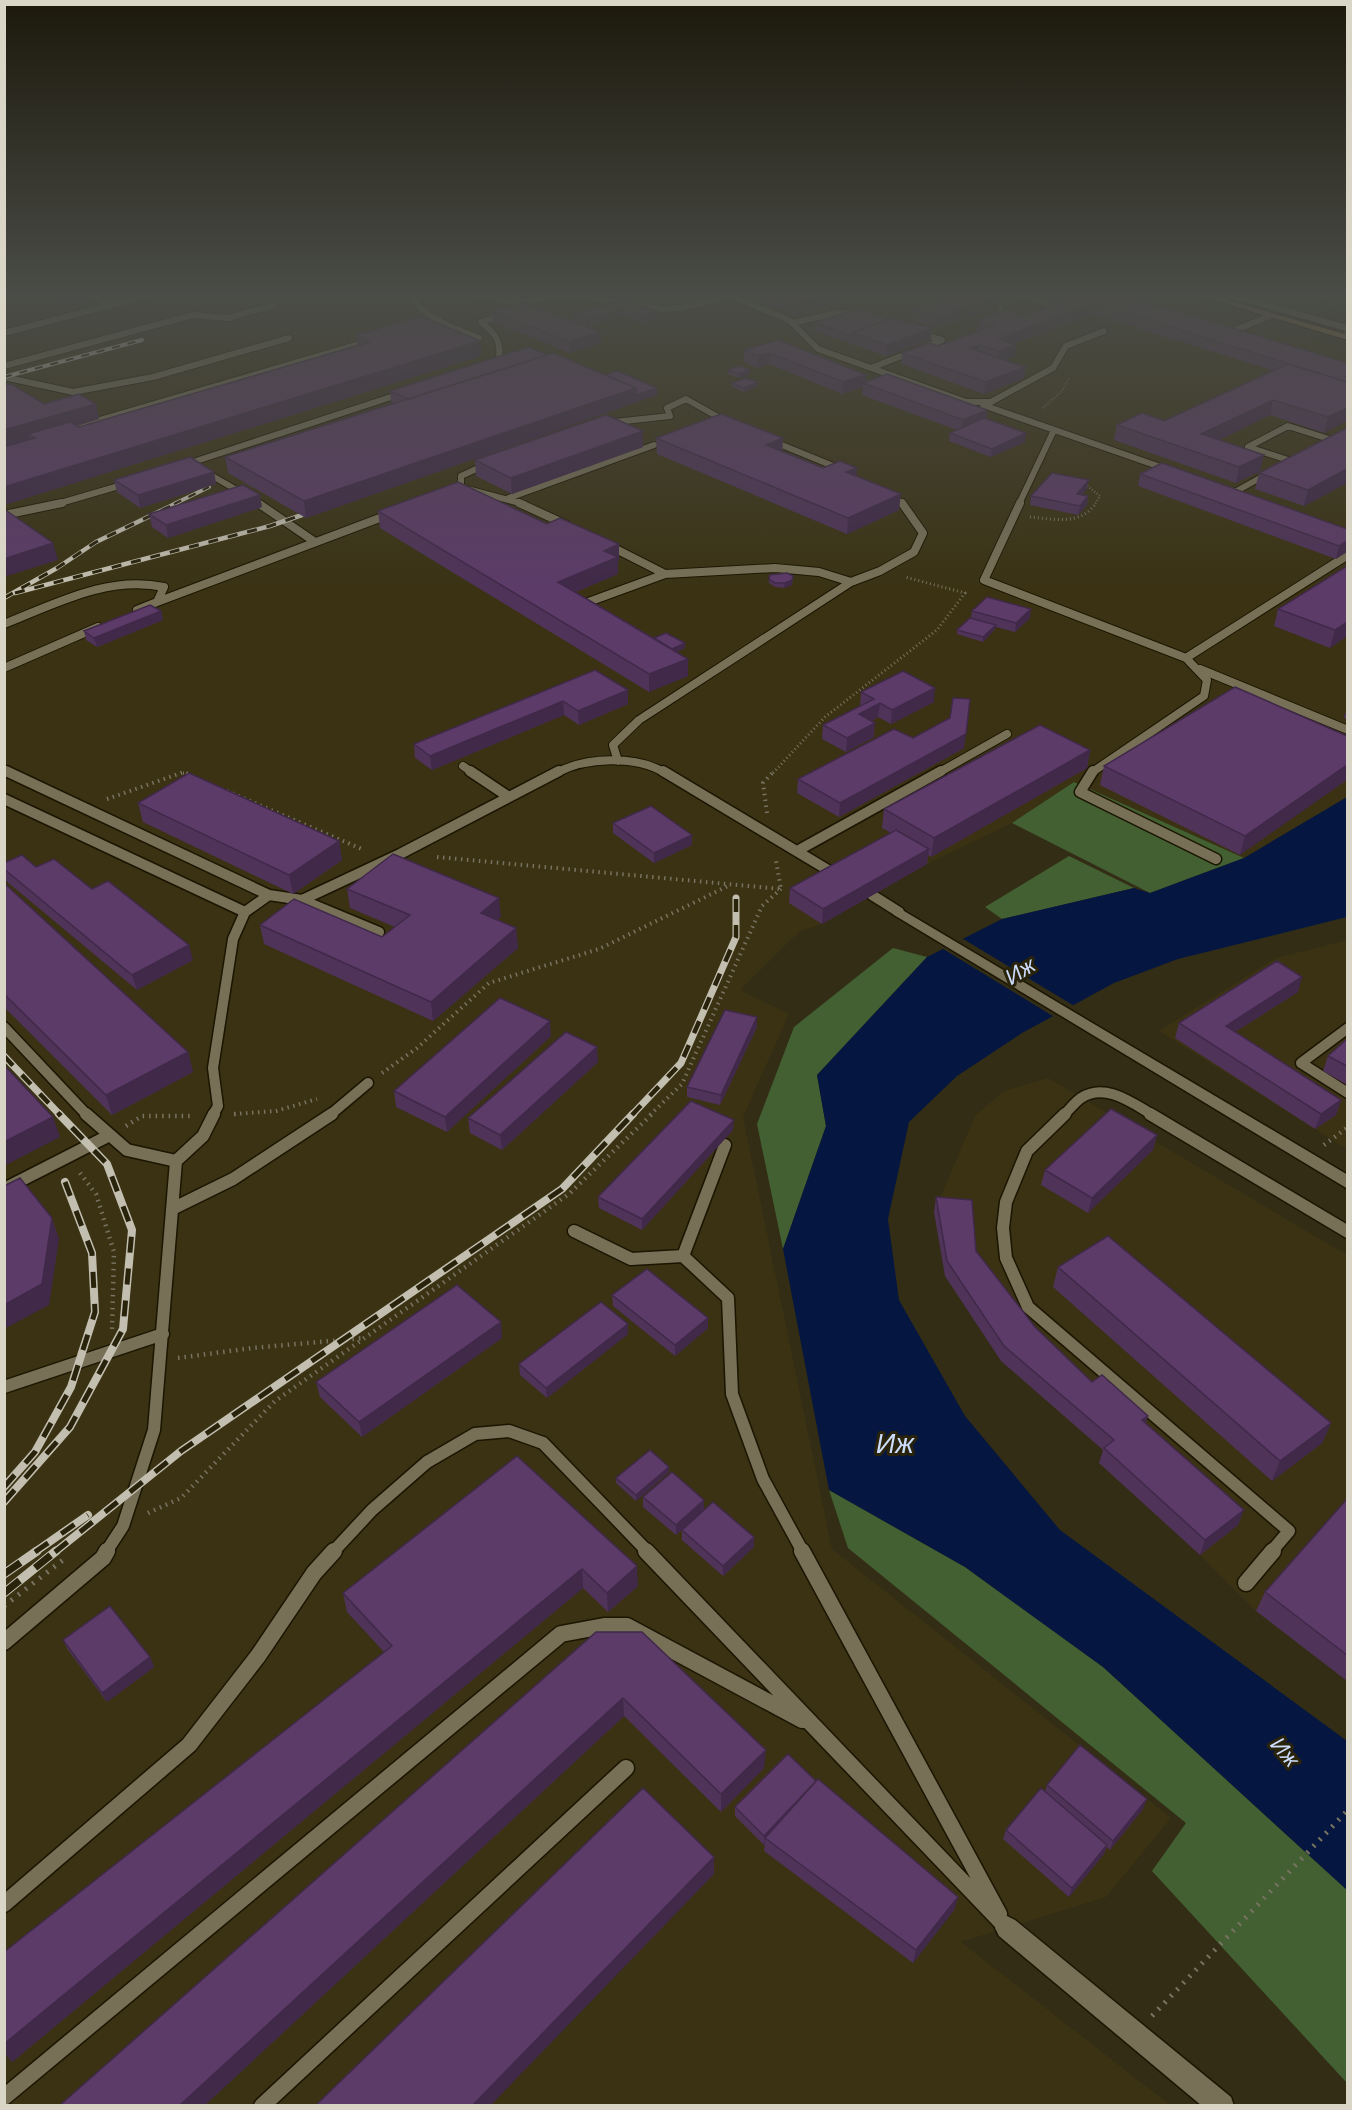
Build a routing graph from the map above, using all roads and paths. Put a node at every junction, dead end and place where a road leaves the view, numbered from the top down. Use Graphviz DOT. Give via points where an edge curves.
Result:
graph roads {
  1 [pos="197,391"];
  2 [pos="405,391"];
  3 [pos="937,391"];
  4 [pos="1010,391"];
  5 [pos="1061,391"];
  6 [pos="980,404"];
  7 [pos="1029,421"];
  8 [pos="598,425"];
  9 [pos="737,427"];
  10 [pos="1054,430"];
  11 [pos="62,431"];
  12 [pos="1340,435"];
  13 [pos="767,440"];
  14 [pos="1332,440"];
  15 [pos="654,445"];
  16 [pos="1322,445"];
  17 [pos="1302,456"];
  18 [pos="1291,461"];
  19 [pos="491,463"];
  20 [pos="190,464"];
  21 [pos="1282,466"];
  22 [pos="180,467"];
  23 [pos="1272,472"];
  24 [pos="850,473"];
  25 [pos="1177,473"];
  26 [pos="137,481"];
  27 [pos="1082,482"];
  28 [pos="461,487"];
  29 [pos="1222,489"];
  30 [pos="880,490"];
  31 [pos="450,492"];
  32 [pos="1233,493"];
  33 [pos="1243,496"];
  34 [pos="506,499"];
  35 [pos="405,508"];
  36 [pos="4,515"];
  37 [pos="1015,515"];
  38 [pos="574,529"];
  39 [pos="315,542"];
  40 [pos="604,544"];
  41 [pos="1347,555"];
  42 [pos="880,571"];
  43 [pos="664,574"];
  44 [pos="851,582"];
  45 [pos="157,602"];
  46 [pos="583,604"];
  47 [pos="125,616"];
  48 [pos="4,624"];
  49 [pos="103,625"];
  50 [pos="1186,657"];
  51 [pos="1194,667"];
  52 [pos="4,668"];
  53 [pos="1347,730"];
  54 [pos="1007,734"];
  55 [pos="618,761"];
  56 [pos="463,766"];
  57 [pos="4,770"];
  58 [pos="763,783"];
  59 [pos="509,797"];
  60 [pos="4,799"];
  61 [pos="797,851"];
  62 [pos="1216,859"];
  63 [pos="839,876"];
  64 [pos="733,884"];
  65 [pos="781,889"];
  66 [pos="269,895"];
  67 [pos="872,896"];
  68 [pos="302,900"];
  69 [pos="245,912"];
  70 [pos="899,912"];
  71 [pos="379,932"];
  72 [pos="4,1028"];
  73 [pos="1347,1028"];
  74 [pos="368,1083"];
  75 [pos="1347,1093"];
  76 [pos="322,1097"];
  77 [pos="213,1116"];
  78 [pos="1347,1127"];
  79 [pos="110,1135"];
  80 [pos="725,1145"];
  81 [pos="1320,1149"];
  82 [pos="176,1161"];
  83 [pos="1347,1183"];
  84 [pos="4,1189"];
  85 [pos="172,1209"];
  86 [pos="574,1231"];
  87 [pos="1347,1232"];
  88 [pos="683,1256"];
  89 [pos="163,1334"];
  90 [pos="4,1387"];
  91 [pos="123,1526"];
  92 [pos="67,1557"];
  93 [pos="1246,1583"];
  94 [pos="4,1606"];
  95 [pos="4,1642"];
  96 [pos="813,1726"];
  97 [pos="626,1768"];
  98 [pos="1347,1810"];
  99 [pos="4,1904"];
  100 [pos="1007,1928"];
  101 [pos="1136,2032"];
  102 [pos="4,2097"];
  103 [pos="262,2106"];
  104 [pos="1222,2106"];
  1 -- 11 [label="lane"];
  2 -- 20 [label="lane"];
  3 -- 6 [label="lane"];
  4 -- 6 [label="lane"];
  5 -- 7 [label="path"];
  6 -- 7 [label="lane"];
  7 -- 10 [label="lane"];
  8 -- 9 [label="lane" via="670,416 667,408 686,399"];
  10 -- 25 [label="lane"];
  10 -- 37 [label="lane"];
  12 -- 14 [label="lane"];
  13 -- 24 [label="lane"];
  14 -- 16 [label="lane"];
  14 -- 18 [label="lane" via="1288,426 1248,447"];
  15 -- 34 [label="lane"];
  17 -- 18 [label="lane"];
  18 -- 21 [label="lane"];
  19 -- 28 [label="lane" via="461,476"];
  20 -- 22 [label="lane"];
  20 -- 39 [label="lane" via="243,492"];
  23 -- 32 [label="lane"];
  26 -- 36 [label="lane"];
  27 -- 37 [label="path" via="1100,496 1089,514 1076,520"];
  28 -- 31 [label="lane"];
  28 -- 34 [label="lane"];
  29 -- 32 [label="lane"];
  30 -- 42 [label="lane" via="901,501 923,533 914,552"];
  32 -- 33 [label="lane"];
  34 -- 38 [label="lane"];
  35 -- 39 [label="lane"];
  37 -- 50 [label="lane" via="984,580"];
  39 -- 45 [label="lane"];
  40 -- 43 [label="lane"];
  41 -- 50 [label="lane"];
  42 -- 44 [label="lane"];
  42 -- 58 [label="path" via="964,593 937,630 825,717"];
  43 -- 44 [label="lane" via="775,568 819,572"];
  43 -- 46 [label="lane"];
  44 -- 55 [label="lane" via="639,720 613,745"];
  45 -- 47 [label="lane"];
  45 -- 48 [label="lane" via="164,587 149,581 112,584"];
  49 -- 52 [label="lane"];
  50 -- 51 [label="lane"];
  51 -- 53 [label="lane"];
  51 -- 62 [label="lane" via="1207,680 1204,696 1090,773 1080,792"];
  54 -- 61 [label="lane"];
  55 -- 59 [label="lane" via="569,766"];
  55 -- 61 [label="lane" via="656,767"];
  56 -- 59 [label="lane"];
  57 -- 66 [label="lane"];
  59 -- 68 [label="lane"];
  60 -- 69 [label="lane"];
  61 -- 63 [label="lane"];
  64 -- 74 [label="path" via="599,949 489,983 417,1048"];
  65 -- 91 [label="path" via="762,906 682,1084 577,1186 275,1401 181,1498"];
  66 -- 68 [label="lane"];
  66 -- 69 [label="lane"];
  67 -- 70 [label="lane"];
  68 -- 71 [label="lane"];
  69 -- 77 [label="lane" via="232,939 213,1068 218,1106"];
  70 -- 83 [label="street"];
  72 -- 79 [label="lane"];
  73 -- 75 [label="lane" via="1301,1063"];
  74 -- 85 [label="lane" via="321,1123 233,1179"];
  76 -- 77 [label="path" via="276,1111"];
  77 -- 79 [label="path" via="142,1116"];
  77 -- 82 [label="lane" via="202,1136"];
  78 -- 81 [label="path"];
  79 -- 82 [label="lane" via="127,1150"];
  79 -- 84 [label="lane"];
  80 -- 88 [label="lane"];
  82 -- 85 [label="lane"];
  85 -- 89 [label="lane"];
  86 -- 88 [label="lane" via="631,1259"];
  87 -- 93 [label="lane" via="1119,1095 1094,1092 1081,1098 1027,1151 1006,1202 1006,1257 1028,1307 1289,1531"];
  88 -- 100 [label="lane" via="728,1298 732,1394 763,1479"];
  89 -- 90 [label="lane"];
  89 -- 91 [label="lane" via="154,1430"];
  91 -- 95 [label="lane" via="103,1558"];
  92 -- 94 [label="path"];
  96 -- 99 [label="lane" via="543,1443 509,1431 475,1434 427,1462 372,1510 314,1573 258,1656 189,1745"];
  96 -- 100 [label="lane"];
  96 -- 102 [label="lane" via="627,1626 561,1634"];
  97 -- 103 [label="lane"];
  98 -- 101 [label="path"];
  100 -- 101 [label="street"];
  101 -- 104 [label="street"];
}
